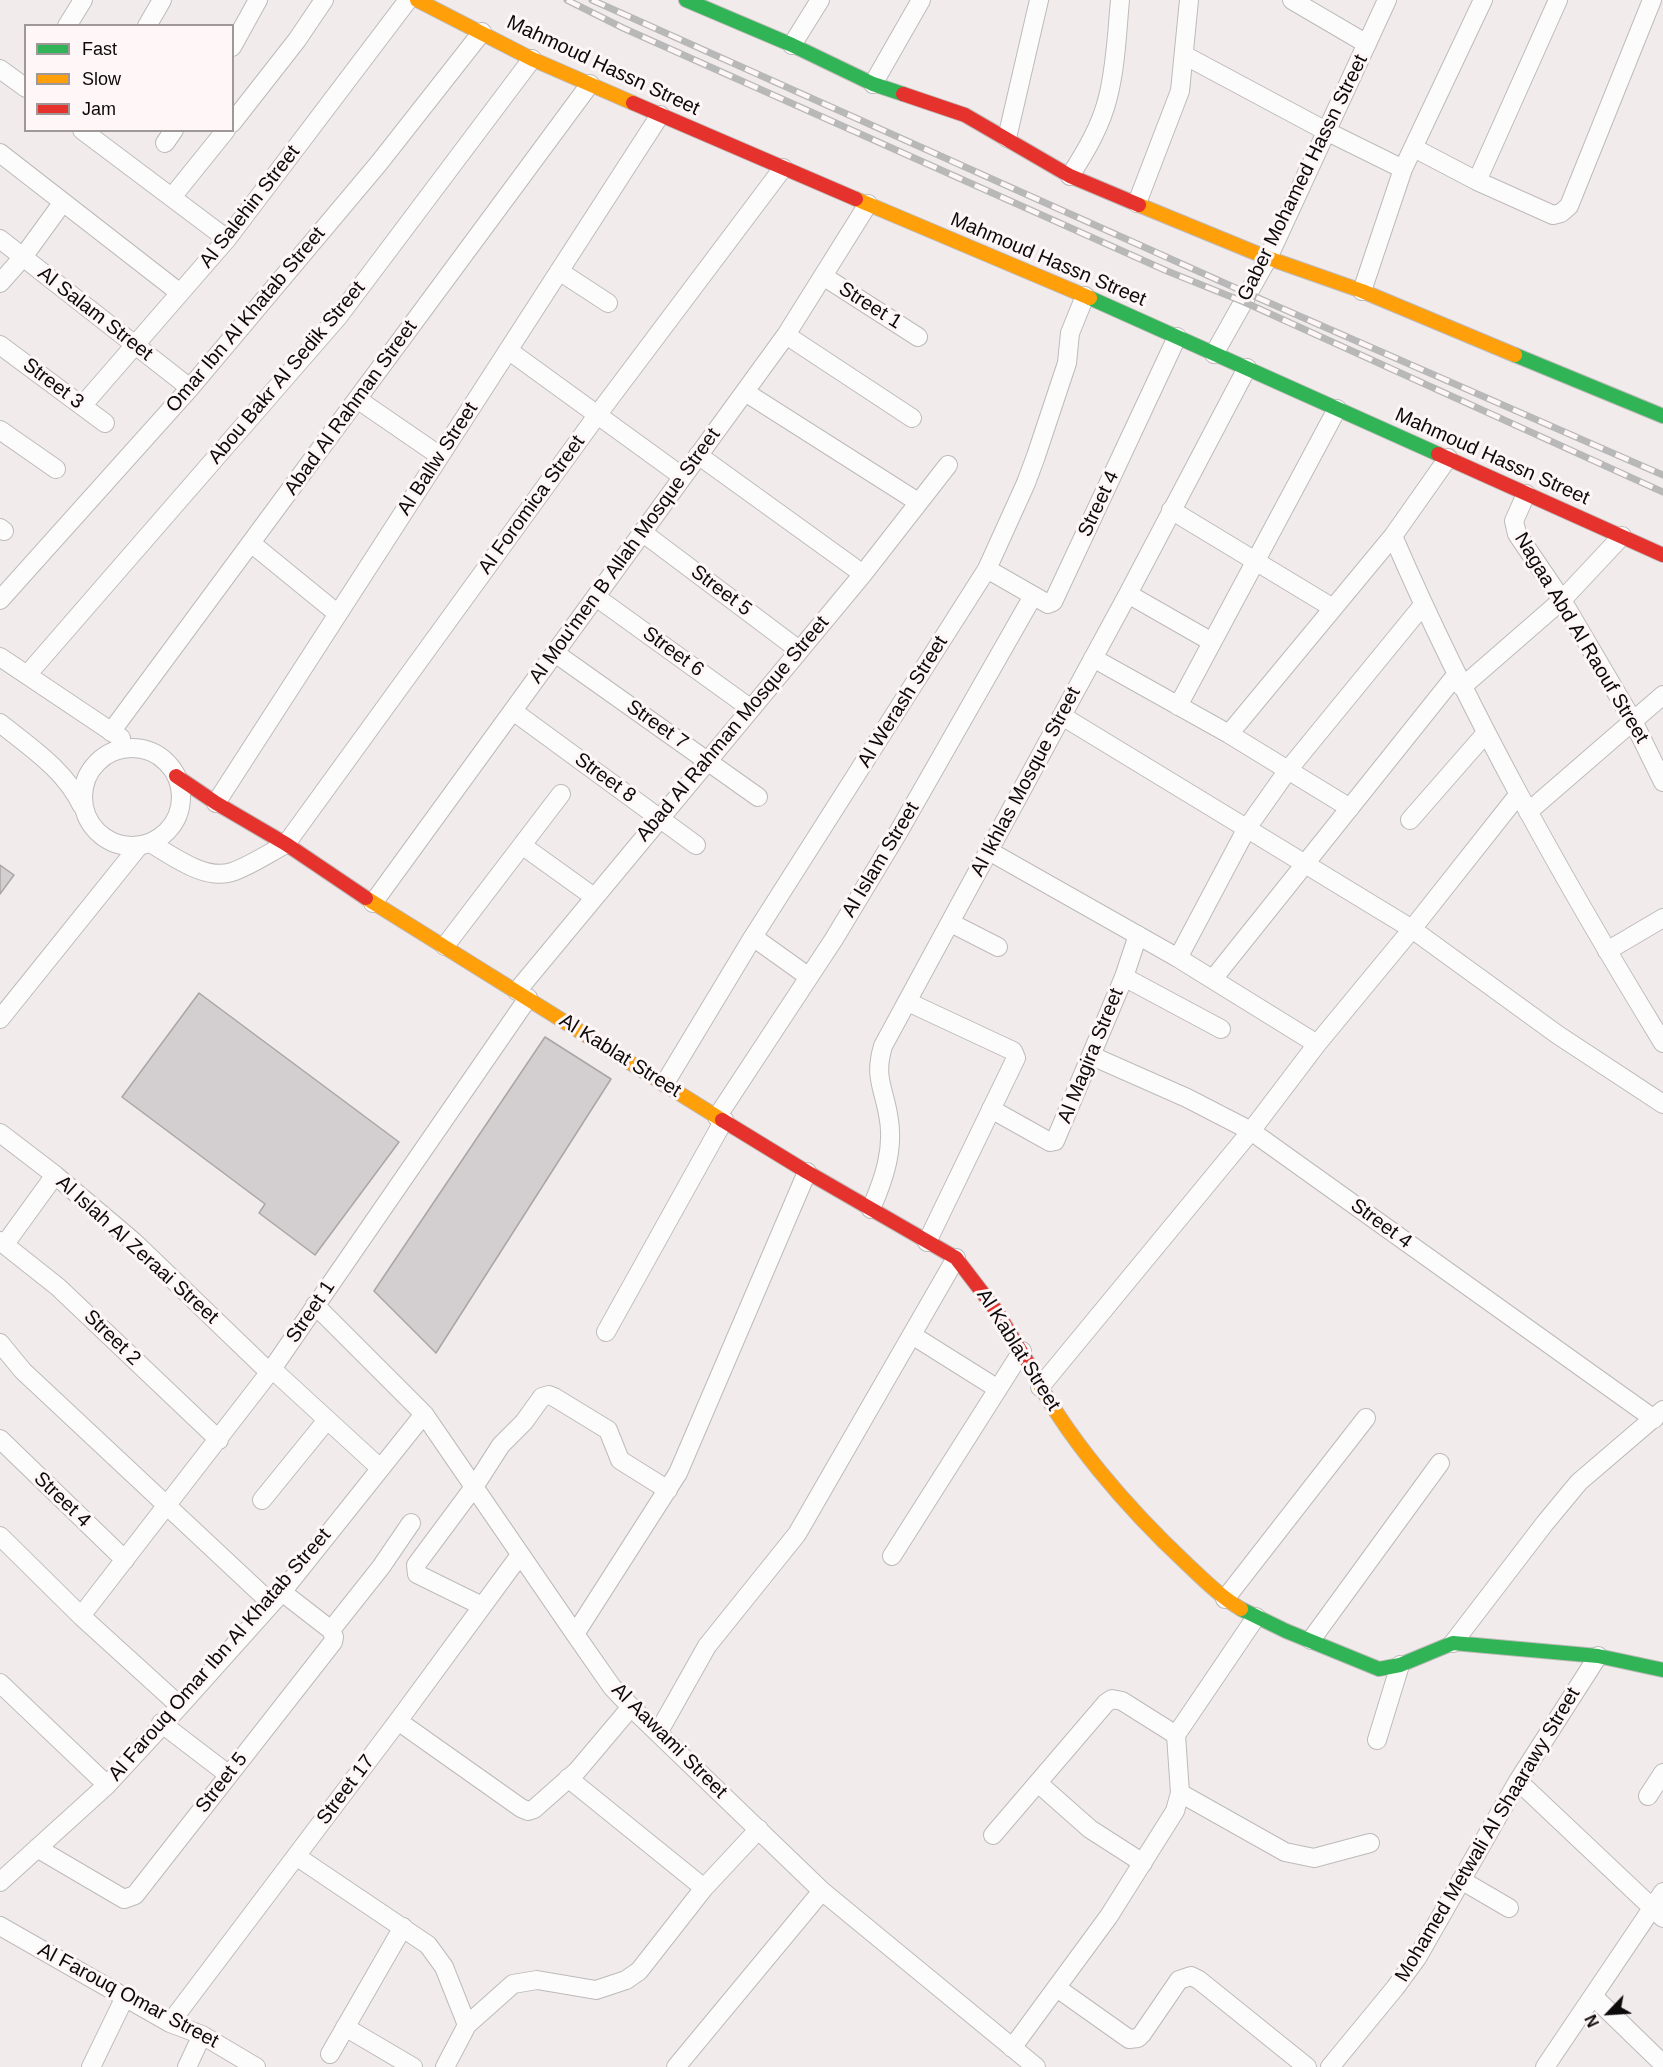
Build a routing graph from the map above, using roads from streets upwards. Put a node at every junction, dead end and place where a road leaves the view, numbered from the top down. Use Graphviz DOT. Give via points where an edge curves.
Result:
graph roads {
  1 [pos="82,0"];
  2 [pos="162,0"];
  3 [pos="258,0"];
  4 [pos="324,0"];
  5 [pos="408,0"];
  6 [pos="417,0"];
  7 [pos="820,0"];
  8 [pos="921,0"];
  9 [pos="1039,0"];
  10 [pos="1120,0"];
  11 [pos="1189,0"];
  12 [pos="1292,0"];
  13 [pos="1387,0"];
  14 [pos="1483,0"];
  15 [pos="1558,0"];
  16 [pos="1652,0"];
  17 [pos="697,2"];
  18 [pos="68,24"];
  19 [pos="148,24"];
  20 [pos="482,32"];
  21 [pos="234,43"];
  22 [pos="1367,44"];
  23 [pos="792,45"];
  24 [pos="1184,55"];
  25 [pos="532,59"];
  26 [pos="0,69"];
  27 [pos="590,84"];
  28 [pos="873,84"];
  29 [pos="24,87"];
  30 [pos="660,115"];
  31 [pos="234,120"];
  32 [pos="1326,131"];
  33 [pos="85,132"];
  34 [pos="224,132"];
  35 [pos="1007,138"];
  36 [pos="1414,148"];
  37 [pos="0,153"];
  38 [pos="783,168"];
  39 [pos="1403,169"];
  40 [pos="1070,176"];
  41 [pos="1477,181"];
  42 [pos="172,197"];
  43 [pos="63,202"];
  44 [pos="1137,202"];
  45 [pos="868,204"];
  46 [pos="0,239"];
  47 [pos="227,239"];
  48 [pos="23,257"];
  49 [pos="1268,258"];
  50 [pos="559,271"];
  51 [pos="823,276"];
  52 [pos="0,283"];
  53 [pos="1362,291"];
  54 [pos="180,294"];
  55 [pos="1085,296"];
  56 [pos="608,303"];
  57 [pos="786,335"];
  58 [pos="918,337"];
  59 [pos="1177,337"];
  60 [pos="0,345"];
  61 [pos="135,345"];
  62 [pos="508,350"];
  63 [pos="1214,354"];
  64 [pos="1247,368"];
  65 [pos="190,388"];
  66 [pos="745,392"];
  67 [pos="357,399"];
  68 [pos="82,406"];
  69 [pos="1337,409"];
  70 [pos="598,414"];
  71 [pos="1663,416"];
  72 [pos="912,418"];
  73 [pos="105,423"];
  74 [pos="0,430"];
  75 [pos="698,455"];
  76 [pos="440,456"];
  77 [pos="1448,458"];
  78 [pos="948,465"];
  79 [pos="56,469"];
  80 [pos="683,477"];
  81 [pos="1526,494"];
  82 [pos="918,502"];
  83 [pos="1171,510"];
  84 [pos="642,532"];
  85 [pos="1393,536"];
  86 [pos="1622,536"];
  87 [pos="251,543"];
  88 [pos="1663,555"];
  89 [pos="1256,561"];
  90 [pos="987,569"];
  91 [pos="863,574"];
  92 [pos="1128,594"];
  93 [pos="1034,596"];
  94 [pos="596,597"];
  95 [pos="0,600"];
  96 [pos="1562,600"];
  97 [pos="1423,605"];
  98 [pos="1333,608"];
  99 [pos="338,614"];
  100 [pos="1212,642"];
  101 [pos="799,650"];
  102 [pos="555,653"];
  103 [pos="0,657"];
  104 [pos="1093,658"];
  105 [pos="27,675"];
  106 [pos="1459,681"];
  107 [pos="1663,695"];
  108 [pos="1178,706"];
  109 [pos="750,708"];
  110 [pos="513,711"];
  111 [pos="1062,716"];
  112 [pos="1633,721"];
  113 [pos="0,723"];
  114 [pos="111,732"];
  115 [pos="1486,733"];
  116 [pos="1228,734"];
  117 [pos="135,748"];
  118 [pos="707,760"];
  119 [pos="1288,770"];
  120 [pos="176,776"];
  121 [pos="1663,782"];
  122 [pos="561,794"];
  123 [pos="1518,795"];
  124 [pos="758,797"];
  125 [pos="216,803"];
  126 [pos="1350,808"];
  127 [pos="85,811"];
  128 [pos="1528,812"];
  129 [pos="660,818"];
  130 [pos="1410,820"];
  131 [pos="1248,828"];
  132 [pos="144,844"];
  133 [pos="286,844"];
  134 [pos="696,845"];
  135 [pos="523,846"];
  136 [pos="989,851"];
  137 [pos="1306,864"];
  138 [pos="594,897"];
  139 [pos="373,903"];
  140 [pos="1662,920"];
  141 [pos="951,922"];
  142 [pos="1412,929"];
  143 [pos="1138,935"];
  144 [pos="753,937"];
  145 [pos="445,946"];
  146 [pos="998,947"];
  147 [pos="1606,951"];
  148 [pos="1178,958"];
  149 [pos="1124,976"];
  150 [pos="809,977"];
  151 [pos="1213,979"];
  152 [pos="522,995"];
  153 [pos="908,1002"];
  154 [pos="0,1019"];
  155 [pos="1221,1029"];
  156 [pos="1663,1043"];
  157 [pos="1317,1044"];
  158 [pos="1092,1056"];
  159 [pos="665,1083"];
  160 [pos="1663,1104"];
  161 [pos="991,1109"];
  162 [pos="720,1118"];
  163 [pos="1251,1131"];
  164 [pos="0,1133"];
  165 [pos="807,1172"];
  166 [pos="55,1175"];
  167 [pos="871,1209"];
  168 [pos="3,1242"];
  169 [pos="927,1242"];
  170 [pos="956,1258"];
  171 [pos="315,1305"];
  172 [pos="606,1332"];
  173 [pos="912,1335"];
  174 [pos="0,1343"];
  175 [pos="1022,1351"];
  176 [pos="271,1371"];
  177 [pos="1040,1387"];
  178 [pos="998,1389"];
  179 [pos="424,1414"];
  180 [pos="1659,1415"];
  181 [pos="1366,1418"];
  182 [pos="327,1420"];
  183 [pos="0,1439"];
  184 [pos="219,1440"];
  185 [pos="1440,1463"];
  186 [pos="380,1468"];
  187 [pos="474,1487"];
  188 [pos="668,1490"];
  189 [pos="261,1500"];
  190 [pos="167,1505"];
  191 [pos="411,1523"];
  192 [pos="0,1536"];
  193 [pos="520,1554"];
  194 [pos="892,1556"];
  195 [pos="125,1560"];
  196 [pos="276,1597"];
  197 [pos="1225,1599"];
  198 [pos="482,1606"];
  199 [pos="81,1616"];
  200 [pos="1256,1617"];
  201 [pos="331,1630"];
  202 [pos="575,1634"];
  203 [pos="1311,1640"];
  204 [pos="1453,1643"];
  205 [pos="1598,1656"];
  206 [pos="1400,1665"];
  207 [pos="1663,1670"];
  208 [pos="0,1683"];
  209 [pos="180,1706"];
  210 [pos="631,1707"];
  211 [pos="398,1721"];
  212 [pos="161,1723"];
  213 [pos="658,1732"];
  214 [pos="1176,1735"];
  215 [pos="1377,1740"];
  216 [pos="1663,1773"];
  217 [pos="229,1775"];
  218 [pos="568,1778"];
  219 [pos="1518,1781"];
  220 [pos="1038,1783"];
  221 [pos="107,1785"];
  222 [pos="1180,1793"];
  223 [pos="1648,1796"];
  224 [pos="759,1829"];
  225 [pos="993,1835"];
  226 [pos="1370,1843"];
  227 [pos="37,1848"];
  228 [pos="296,1856"];
  229 [pos="1143,1863"];
  230 [pos="1461,1880"];
  231 [pos="0,1881"];
  232 [pos="704,1888"];
  233 [pos="822,1891"];
  234 [pos="1663,1892"];
  235 [pos="1509,1908"];
  236 [pos="1658,1913"];
  237 [pos="0,1926"];
  238 [pos="403,1927"];
  239 [pos="1057,1988"];
  240 [pos="1593,1996"];
  241 [pos="125,1997"];
  242 [pos="170,2023"];
  243 [pos="467,2025"];
  244 [pos="345,2027"];
  245 [pos="202,2035"];
  246 [pos="1012,2048"];
  247 [pos="330,2054"];
  248 [pos="1663,2064"];
  249 [pos="91,2067"];
  250 [pos="187,2067"];
  251 [pos="256,2067"];
  252 [pos="413,2067"];
  253 [pos="445,2067"];
  254 [pos="676,2067"];
  255 [pos="1036,2067"];
  256 [pos="1307,2067"];
  257 [pos="1330,2067"];
  258 [pos="1545,2067"];
  1 -- 18 [label="street"];
  2 -- 19 [label="street"];
  3 -- 21 [label="street"];
  4 -- 31 [label="street"];
  5 -- 47 [label="street, Al Salehin Street"];
  6 -- 20 [label="street, Mahmoud Hassn Street"];
  7 -- 23 [label="street"];
  8 -- 28 [label="street"];
  9 -- 35 [label="street"];
  10 -- 40 [label="street" via="1108,98 1091,143"];
  11 -- 24 [label="street"];
  12 -- 22 [label="street"];
  13 -- 22 [label="street, Gaber Mohamed Hassn Street"];
  14 -- 36 [label="street"];
  15 -- 41 [label="street"];
  16 -- 41 [label="street" via="1569,206 1553,215"];
  17 -- 23 [label="street"];
  20 -- 25 [label="street, Mahmoud Hassn Street"];
  20 -- 65 [label="street, Omar Ibn Al Khatab Street"];
  22 -- 32 [label="street, Gaber Mohamed Hassn Street"];
  23 -- 28 [label="street"];
  24 -- 32 [label="street"];
  24 -- 44 [label="street" via="1180,91"];
  25 -- 27 [label="street, Mahmoud Hassn Street"];
  25 -- 105 [label="street, Abou Bakr Al Sedik Street" via="338,317"];
  26 -- 29 [label="street"];
  27 -- 30 [label="street, Mahmoud Hassn Street"];
  27 -- 67 [label="street, Abad Al Rahman Street"];
  28 -- 35 [label="street" via="964,115"];
  30 -- 38 [label="street, Mahmoud Hassn Street"];
  30 -- 50 [label="street, Al Ballw Street"];
  32 -- 39 [label="street"];
  32 -- 49 [label="street, Gaber Mohamed Hassn Street"];
  33 -- 42 [label="street"];
  34 -- 42 [label="street"];
  35 -- 40 [label="street"];
  36 -- 39 [label="street"];
  36 -- 41 [label="street"];
  37 -- 43 [label="street"];
  38 -- 45 [label="street, Mahmoud Hassn Street"];
  38 -- 70 [label="street, Al Foromica Street"];
  39 -- 53 [label="street"];
  40 -- 44 [label="street"];
  42 -- 47 [label="street"];
  43 -- 48 [label="street"];
  43 -- 54 [label="street"];
  44 -- 49 [label="street"];
  45 -- 51 [label="street, Al Mou'men B Allah Mosque Street"];
  45 -- 55 [label="street, Mahmoud Hassn Street"];
  46 -- 48 [label="street, Al Salam Street"];
  47 -- 54 [label="street, Al Salehin Street"];
  48 -- 52 [label="street"];
  48 -- 61 [label="street, Al Salam Street"];
  49 -- 53 [label="street"];
  49 -- 63 [label="street, Gaber Mohamed Hassn Street"];
  50 -- 56 [label="street"];
  50 -- 62 [label="street, Al Ballw Street"];
  51 -- 57 [label="street, Al Mou'men B Allah Mosque Street"];
  51 -- 58 [label="street, Street 1"];
  53 -- 71 [label="street"];
  54 -- 61 [label="street, Al Salehin Street"];
  55 -- 59 [label="street, Mahmoud Hassn Street"];
  55 -- 90 [label="street, Al Werash Street" via="1070,333 1067,363 1036,456"];
  57 -- 66 [label="street, Al Mou'men B Allah Mosque Street"];
  57 -- 72 [label="street"];
  59 -- 63 [label="street, Mahmoud Hassn Street"];
  59 -- 93 [label="street, Street 4" via="1053,602 1048,604"];
  60 -- 68 [label="street, Street 3"];
  61 -- 65 [label="street, Al Salam Street"];
  61 -- 68 [label="street, Al Salehin Street"];
  62 -- 70 [label="street"];
  62 -- 76 [label="street, Al Ballw Street"];
  63 -- 64 [label="street, Mahmoud Hassn Street"];
  64 -- 69 [label="street, Mahmoud Hassn Street"];
  64 -- 83 [label="street, Al Ikhlas Mosque Street"];
  65 -- 95 [label="street, Omar Ibn Al Khatab Street"];
  66 -- 75 [label="street, Al Mou'men B Allah Mosque Street"];
  66 -- 82 [label="street"];
  67 -- 76 [label="street"];
  67 -- 87 [label="street, Abad Al Rahman Street"];
  68 -- 73 [label="street, Street 3"];
  69 -- 77 [label="street, Mahmoud Hassn Street"];
  69 -- 89 [label="street"];
  70 -- 80 [label="street"];
  70 -- 133 [label="street, Al Foromica Street"];
  74 -- 79 [label="street"];
  75 -- 80 [label="street, Al Mou'men B Allah Mosque Street"];
  75 -- 91 [label="street"];
  76 -- 99 [label="street, Al Ballw Street"];
  77 -- 81 [label="street, Mahmoud Hassn Street"];
  77 -- 85 [label="street"];
  78 -- 82 [label="street, Abad Al Rahman Mosque Street"];
  80 -- 84 [label="street, Al Mou'men B Allah Mosque Street"];
  81 -- 86 [label="street, Mahmoud Hassn Street"];
  81 -- 96 [label="street, Nagaa Abd Al Raouf Street" via="1514,527"];
  82 -- 91 [label="street, Abad Al Rahman Mosque Street"];
  83 -- 89 [label="street"];
  83 -- 92 [label="street, Al Ikhlas Mosque Street"];
  84 -- 94 [label="street, Al Mou'men B Allah Mosque Street"];
  84 -- 101 [label="street, Street 5"];
  85 -- 97 [label="street"];
  85 -- 98 [label="street"];
  86 -- 88 [label="street, Mahmoud Hassn Street"];
  86 -- 96 [label="street"];
  87 -- 99 [label="street"];
  87 -- 114 [label="street, Abad Al Rahman Street"];
  89 -- 98 [label="street"];
  89 -- 100 [label="street"];
  90 -- 93 [label="street"];
  90 -- 144 [label="street, Al Werash Street"];
  91 -- 101 [label="street, Abad Al Rahman Mosque Street"];
  92 -- 100 [label="street"];
  92 -- 104 [label="street, Al Ikhlas Mosque Street"];
  93 -- 150 [label="street, Al Islam Street" via="899,831"];
  94 -- 102 [label="street, Al Mou'men B Allah Mosque Street"];
  94 -- 109 [label="street, Street 6"];
  96 -- 106 [label="street"];
  96 -- 112 [label="street, Nagaa Abd Al Raouf Street"];
  97 -- 106 [label="street"];
  97 -- 119 [label="street"];
  98 -- 116 [label="street"];
  99 -- 125 [label="street, Al Ballw Street"];
  100 -- 108 [label="street"];
  101 -- 109 [label="street, Abad Al Rahman Mosque Street"];
  102 -- 110 [label="street, Al Mou'men B Allah Mosque Street"];
  102 -- 118 [label="street, Street 7"];
  103 -- 105 [label="street"];
  104 -- 108 [label="street"];
  104 -- 111 [label="street, Al Ikhlas Mosque Street"];
  105 -- 114 [label="street"];
  106 -- 115 [label="street"];
  106 -- 126 [label="street"];
  107 -- 112 [label="street"];
  108 -- 116 [label="street"];
  109 -- 118 [label="street, Abad Al Rahman Mosque Street"];
  110 -- 129 [label="street, Street 8"];
  110 -- 139 [label="street, Al Mou'men B Allah Mosque Street"];
  111 -- 131 [label="street"];
  111 -- 136 [label="street, Al Ikhlas Mosque Street"];
  112 -- 121 [label="street, Nagaa Abd Al Raouf Street"];
  112 -- 128 [label="street"];
  113 -- 127 [label="street" via="55,767"];
  114 -- 117 [label="street"];
  115 -- 123 [label="street"];
  115 -- 130 [label="street"];
  116 -- 119 [label="street"];
  117 -- 120 [label="street" via="155,753"];
  117 -- 127 [label="street" via="112,752 93,766 84,788"];
  118 -- 124 [label="street, Street 7"];
  118 -- 129 [label="street, Abad Al Rahman Mosque Street"];
  119 -- 126 [label="street"];
  119 -- 131 [label="street"];
  120 -- 125 [label="street, Al Kablat Street"];
  120 -- 132 [label="street" via="179,809 168,830"];
  122 -- 135 [label="street"];
  123 -- 128 [label="street"];
  123 -- 142 [label="street"];
  125 -- 133 [label="street, Al Kablat Street"];
  126 -- 137 [label="street"];
  127 -- 132 [label="street" via="105,838 127,846"];
  128 -- 147 [label="street"];
  129 -- 134 [label="street, Street 8"];
  129 -- 138 [label="street, Abad Al Rahman Mosque Street"];
  131 -- 137 [label="street"];
  131 -- 148 [label="street"];
  132 -- 133 [label="street" via="198,869 216,873 231,873"];
  132 -- 154 [label="street"];
  133 -- 139 [label="street, Al Kablat Street"];
  135 -- 138 [label="street"];
  135 -- 145 [label="street"];
  136 -- 141 [label="street, Al Ikhlas Mosque Street"];
  136 -- 143 [label="street"];
  137 -- 142 [label="street"];
  137 -- 151 [label="street"];
  138 -- 152 [label="street, Abad Al Rahman Mosque Street"];
  139 -- 145 [label="street, Al Kablat Street"];
  140 -- 147 [label="street"];
  141 -- 146 [label="street"];
  141 -- 153 [label="street, Al Ikhlas Mosque Street"];
  142 -- 157 [label="street"];
  142 -- 160 [label="street" via="1558,1035"];
  143 -- 148 [label="street"];
  143 -- 149 [label="street, Al Magira Street"];
  144 -- 150 [label="street"];
  144 -- 159 [label="street, Al Werash Street"];
  145 -- 152 [label="street, Al Kablat Street"];
  147 -- 156 [label="street"];
  148 -- 151 [label="street"];
  149 -- 155 [label="street"];
  149 -- 158 [label="street, Al Magira Street"];
  150 -- 162 [label="street, Al Islam Street"];
  151 -- 157 [label="street"];
  152 -- 159 [label="street, Al Kablat Street"];
  152 -- 171 [label="street, Street 1"];
  153 -- 161 [label="street" via="1013,1050 1016,1058"];
  153 -- 167 [label="street, Al Ikhlas Mosque Street" via="883,1046 878,1064 889,1116 890,1148 884,1180"];
  157 -- 163 [label="street"];
  158 -- 161 [label="street, Al Magira Street" via="1053,1143"];
  158 -- 163 [label="street, Street 4"];
  159 -- 162 [label="street, Al Kablat Street"];
  161 -- 169 [label="street"];
  162 -- 165 [label="street, Al Kablat Street"];
  162 -- 172 [label="street, Al Islam Street"];
  163 -- 177 [label="street"];
  163 -- 180 [label="street, Street 4"];
  164 -- 166 [label="street, Al Islah Al Zeraai Street"];
  165 -- 167 [label="street, Al Kablat Street"];
  165 -- 188 [label="street"];
  166 -- 168 [label="street"];
  166 -- 176 [label="street, Al Islah Al Zeraai Street" via="161,1266"];
  167 -- 169 [label="street, Al Kablat Street"];
  168 -- 184 [label="street, Street 2" via="58,1287"];
  169 -- 170 [label="street, Al Kablat Street"];
  170 -- 173 [label="street"];
  170 -- 175 [label="street, Al Kablat Street"];
  171 -- 176 [label="street, Street 1"];
  171 -- 179 [label="street, Al Aawami Street"];
  173 -- 178 [label="street"];
  173 -- 213 [label="street" via="806,1520 707,1646"];
  174 -- 190 [label="street" via="23,1371"];
  175 -- 177 [label="street, Al Kablat Street"];
  175 -- 178 [label="street"];
  176 -- 182 [label="street, Al Islah Al Zeraai Street"];
  176 -- 184 [label="street, Street 1"];
  177 -- 197 [label="street, Al Kablat Street" via="1124,1500"];
  178 -- 194 [label="street"];
  179 -- 186 [label="street, Al Farouq Omar Ibn Al Khatab Street"];
  179 -- 187 [label="street, Al Aawami Street"];
  180 -- 204 [label="street" via="1579,1482"];
  181 -- 197 [label="street"];
  182 -- 186 [label="street, Al Islah Al Zeraai Street"];
  182 -- 189 [label="street"];
  183 -- 195 [label="street, Street 4"];
  184 -- 190 [label="street, Street 1"];
  185 -- 203 [label="street"];
  186 -- 196 [label="street, Al Farouq Omar Ibn Al Khatab Street"];
  187 -- 188 [label="street" via="501,1445 542,1397 549,1395 608,1430 620,1460"];
  187 -- 193 [label="street, Al Aawami Street"];
  187 -- 198 [label="street" via="416,1565 416,1571"];
  188 -- 202 [label="street"];
  190 -- 195 [label="street, Street 1"];
  190 -- 196 [label="street"];
  191 -- 201 [label="street, Street 5"];
  192 -- 199 [label="street"];
  193 -- 198 [label="street, Street 17"];
  193 -- 202 [label="street, Al Aawami Street"];
  195 -- 199 [label="street, Street 1"];
  196 -- 201 [label="street"];
  196 -- 209 [label="street, Al Farouq Omar Ibn Al Khatab Street"];
  197 -- 200 [label="street, Al Kablat Street"];
  198 -- 211 [label="street, Street 17"];
  199 -- 209 [label="street"];
  200 -- 203 [label="street, Al Kablat Street"];
  200 -- 214 [label="street"];
  201 -- 217 [label="street, Street 5" via="333,1642"];
  202 -- 210 [label="street, Al Aawami Street"];
  203 -- 206 [label="street, Al Kablat Street" via="1379,1669"];
  204 -- 205 [label="street, Al Kablat Street"];
  204 -- 206 [label="street, Al Kablat Street"];
  205 -- 207 [label="street, Al Kablat Street"];
  205 -- 219 [label="street, Mohamed Metwali Al Shaarawy Street"];
  206 -- 215 [label="street"];
  208 -- 221 [label="street"];
  209 -- 212 [label="street, Al Farouq Omar Ibn Al Khatab Street"];
  210 -- 213 [label="street, Al Aawami Street"];
  210 -- 218 [label="street"];
  211 -- 218 [label="street" via="528,1811"];
  211 -- 228 [label="street, Street 17"];
  212 -- 217 [label="street"];
  212 -- 221 [label="street, Al Farouq Omar Ibn Al Khatab Street"];
  213 -- 224 [label="street, Al Aawami Street"];
  214 -- 220 [label="street" via="1122,1701 1112,1700"];
  214 -- 222 [label="street"];
  216 -- 223 [label="street"];
  217 -- 227 [label="street, Street 5" via="130,1898 124,1899"];
  218 -- 232 [label="street"];
  219 -- 230 [label="street, Mohamed Metwali Al Shaarawy Street"];
  219 -- 236 [label="street"];
  220 -- 225 [label="street"];
  220 -- 229 [label="street" via="1090,1829"];
  221 -- 227 [label="street, Al Farouq Omar Ibn Al Khatab Street"];
  222 -- 226 [label="street" via="1285,1852 1299,1856 1314,1858"];
  222 -- 229 [label="street" via="1175,1811"];
  224 -- 232 [label="street"];
  224 -- 233 [label="street, Al Aawami Street"];
  227 -- 231 [label="street, Al Farouq Omar Ibn Al Khatab Street"];
  228 -- 238 [label="street"];
  228 -- 242 [label="street, Street 17"];
  229 -- 239 [label="street"];
  230 -- 235 [label="street"];
  230 -- 257 [label="street, Mohamed Metwali Al Shaarawy Street" via="1417,1958"];
  232 -- 243 [label="street" via="639,1971 626,1980 596,1990 537,1980 513,1984"];
  233 -- 246 [label="street, Al Aawami Street"];
  233 -- 254 [label="street"];
  234 -- 236 [label="street"];
  236 -- 240 [label="street"];
  237 -- 241 [label="street, Al Farouq Omar Street"];
  238 -- 243 [label="street" via="428,1945 444,1967"];
  238 -- 244 [label="street"];
  239 -- 246 [label="street"];
  239 -- 256 [label="street" via="1134,2039 1142,2034 1179,1980 1191,1976"];
  240 -- 248 [label="street"];
  240 -- 258 [label="street"];
  241 -- 242 [label="street, Al Farouq Omar Street"];
  241 -- 249 [label="street"];
  242 -- 245 [label="street, Al Farouq Omar Street"];
  243 -- 253 [label="street"];
  244 -- 247 [label="street"];
  244 -- 252 [label="street"];
  245 -- 250 [label="street"];
  245 -- 251 [label="street, Al Farouq Omar Street"];
  246 -- 255 [label="street, Al Aawami Street"];
}
